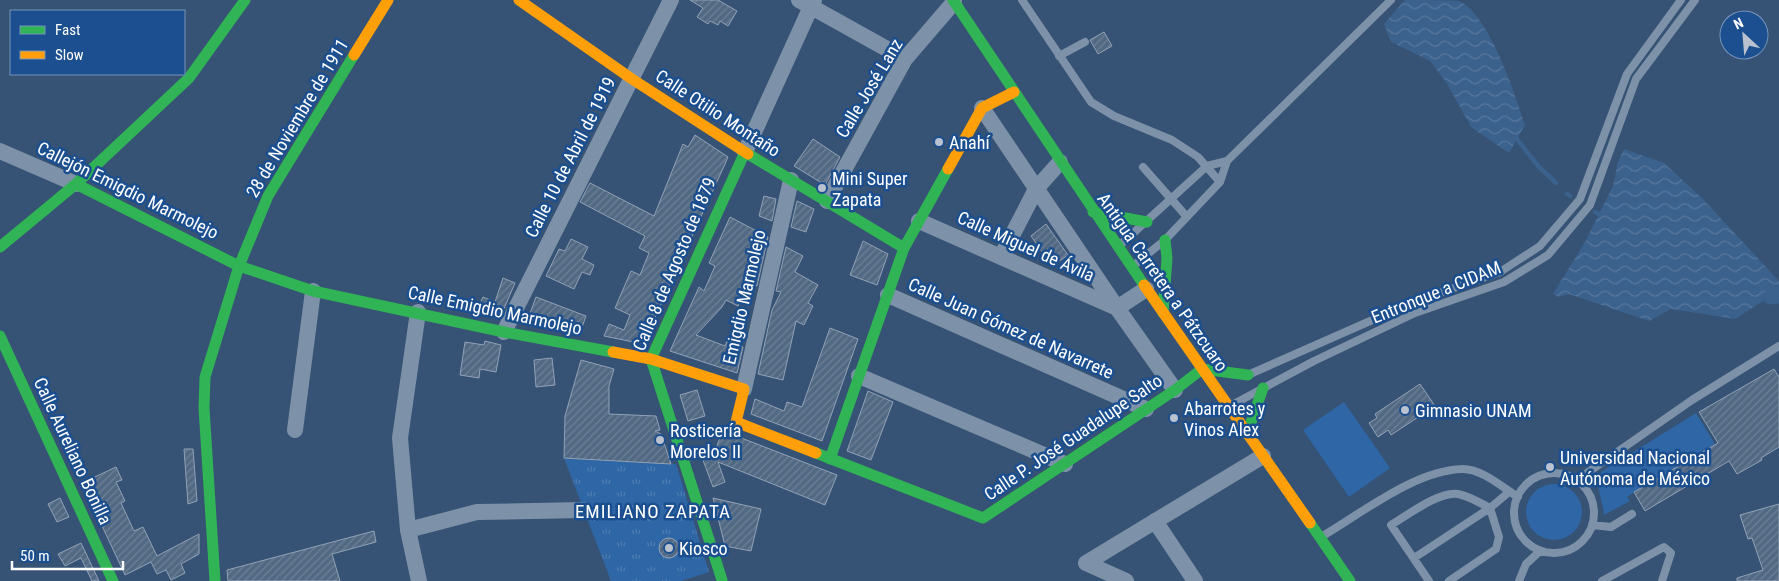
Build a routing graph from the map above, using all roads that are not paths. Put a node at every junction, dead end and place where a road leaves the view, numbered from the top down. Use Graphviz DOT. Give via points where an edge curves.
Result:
graph roads {
  1 [pos="245,0"];
  2 [pos="388,0"];
  3 [pos="518,0"];
  4 [pos="671,0"];
  5 [pos="1022,0"];
  6 [pos="1390,0"];
  7 [pos="1681,0"];
  8 [pos="1695,0"];
  9 [pos="953,1"];
  10 [pos="808,2"];
  11 [pos="1086,42"];
  12 [pos="1059,56"];
  13 [pos="905,59"];
  14 [pos="1627,74"];
  15 [pos="632,79"];
  16 [pos="1636,79"];
  17 [pos="1014,92"];
  18 [pos="982,108"];
  19 [pos="0,151"];
  20 [pos="745,152"];
  21 [pos="1227,161"];
  22 [pos="1060,162"];
  23 [pos="1143,166"];
  24 [pos="1207,166"];
  25 [pos="791,180"];
  26 [pos="1220,182"];
  27 [pos="76,184"];
  28 [pos="1036,189"];
  29 [pos="1171,199"];
  30 [pos="827,202"];
  31 [pos="1093,212"];
  32 [pos="1187,217"];
  33 [pos="919,221"];
  34 [pos="1156,230"];
  35 [pos="0,246"];
  36 [pos="904,248"];
  37 [pos="1117,248"];
  38 [pos="1001,256"];
  39 [pos="239,266"];
  40 [pos="1131,268"];
  41 [pos="1146,289"];
  42 [pos="313,291"];
  43 [pos="888,295"];
  44 [pos="1411,303"];
  45 [pos="1117,308"];
  46 [pos="418,312"];
  47 [pos="1163,313"];
  48 [pos="1415,313"];
  49 [pos="504,332"];
  50 [pos="0,336"];
  51 [pos="1779,346"];
  52 [pos="1308,348"];
  53 [pos="651,359"];
  54 [pos="1314,361"];
  55 [pos="1202,370"];
  56 [pos="1248,375"];
  57 [pos="859,376"];
  58 [pos="1233,383"];
  59 [pos="1263,388"];
  60 [pos="744,389"];
  61 [pos="1175,390"];
  62 [pos="1228,407"];
  63 [pos="1146,409"];
  64 [pos="736,422"];
  65 [pos="295,430"];
  66 [pos="1247,434"];
  67 [pos="1263,456"];
  68 [pos="830,459"];
  69 [pos="1065,464"];
  70 [pos="1577,480"];
  71 [pos="1509,492"];
  72 [pos="1518,497"];
  73 [pos="1490,508"];
  74 [pos="583,510"];
  75 [pos="1632,514"];
  76 [pos="1156,521"];
  77 [pos="1592,525"];
  78 [pos="408,530"];
  79 [pos="1320,538"];
  80 [pos="1540,551"];
  81 [pos="1414,558"];
  82 [pos="113,581"];
  83 [pos="215,581"];
  84 [pos="419,581"];
  85 [pos="721,581"];
  86 [pos="1126,581"];
  87 [pos="1195,581"];
  88 [pos="1350,581"];
  89 [pos="1429,581"];
  90 [pos="1449,581"];
  91 [pos="1519,581"];
  92 [pos="1602,581"];
  93 [pos="1662,581"];
  1 -- 27 [label="street" via="188,78"];
  2 -- 39 [label="street, 28 de Noviembre de 1911" via="268,196"];
  3 -- 15 [label="street, Calle Otilio Montaño"];
  4 -- 15 [label="street, Calle 10 de Abril de 1919"];
  5 -- 12 [label="lane"];
  6 -- 21 [label="lane"];
  7 -- 14 [label="lane, Entronque a CIDAM"];
  8 -- 16 [label="lane, Entronque a CIDAM"];
  9 -- 13 [label="street, Calle José Lanz"];
  9 -- 17 [label="street, Antigua Carretera a Pátzcuaro"];
  10 -- 13 [label="street"];
  10 -- 20 [label="street, Calle 8 de Agosto de 1879"];
  11 -- 12 [label="lane"];
  12 -- 24 [label="lane" via="1090,102 1114,116 1172,140"];
  13 -- 30 [label="street, Calle José Lanz"];
  14 -- 16 [label="lane"];
  14 -- 44 [label="lane, Entronque a CIDAM" via="1580,199 1540,246 1500,272"];
  15 -- 20 [label="street, Calle Otilio Montaño"];
  15 -- 49 [label="street, Calle 10 de Abril de 1919"];
  16 -- 48 [label="lane, Entronque a CIDAM" via="1590,205 1548,255 1504,282"];
  17 -- 18 [label="street"];
  17 -- 22 [label="street, Antigua Carretera a Pátzcuaro"];
  18 -- 28 [label="street"];
  18 -- 33 [label="street"];
  19 -- 27 [label="street, Callejón Emigdio Marmolejo"];
  20 -- 25 [label="street, Calle Otilio Montaño"];
  20 -- 53 [label="street, Calle 8 de Agosto de 1879"];
  21 -- 24 [label="lane"];
  21 -- 26 [label="lane"];
  22 -- 28 [label="street"];
  22 -- 31 [label="street, Antigua Carretera a Pátzcuaro"];
  23 -- 29 [label="lane"];
  24 -- 26 [label="lane"];
  24 -- 29 [label="lane"];
  25 -- 30 [label="street, Calle Otilio Montaño"];
  25 -- 60 [label="street, Emigdio Marmolejo"];
  26 -- 32 [label="lane"];
  27 -- 35 [label="street"];
  27 -- 39 [label="street, Callejón Emigdio Marmolejo"];
  28 -- 38 [label="street"];
  28 -- 45 [label="street"];
  29 -- 32 [label="lane"];
  29 -- 34 [label="lane"];
  30 -- 36 [label="street, Calle Otilio Montaño"];
  31 -- 34 [label="street"];
  31 -- 37 [label="street, Antigua Carretera a Pátzcuaro"];
  32 -- 34 [label="lane"];
  33 -- 36 [label="street"];
  33 -- 38 [label="street, Calle Miguel de Ávila"];
  34 -- 37 [label="lane"];
  34 -- 40 [label="lane"];
  34 -- 47 [label="street" via="1167,258"];
  36 -- 43 [label="street"];
  37 -- 40 [label="street, Antigua Carretera a Pátzcuaro"];
  38 -- 45 [label="street, Calle Miguel de Ávila"];
  39 -- 42 [label="street, Calle Emigdio Marmolejo"];
  39 -- 83 [label="street, 28 de Noviembre de 1911" via="205,377 204,408"];
  40 -- 41 [label="street, Antigua Carretera a Pátzcuaro"];
  41 -- 45 [label="street"];
  41 -- 47 [label="street, Antigua Carretera a Pátzcuaro"];
  42 -- 46 [label="street, Calle Emigdio Marmolejo"];
  42 -- 65 [label="street"];
  43 -- 57 [label="street"];
  43 -- 63 [label="street, Calle Juan Gómez de Navarrete"];
  44 -- 48 [label="lane"];
  44 -- 52 [label="lane, Entronque a CIDAM"];
  45 -- 61 [label="street"];
  46 -- 49 [label="street, Calle Emigdio Marmolejo"];
  46 -- 78 [label="street" via="400,438"];
  47 -- 55 [label="street, Antigua Carretera a Pátzcuaro"];
  48 -- 54 [label="lane, Entronque a CIDAM"];
  49 -- 53 [label="street, Calle Emigdio Marmolejo"];
  50 -- 82 [label="street, Calle Aureliano Bonilla"];
  51 -- 70 [label="lane" via="1692,400"];
  52 -- 54 [label="lane"];
  52 -- 56 [label="lane, Entronque a CIDAM"];
  53 -- 60 [label="street, Calle Emigdio Marmolejo"];
  53 -- 85 [label="street, Calle 8 de Agosto de 1879"];
  54 -- 59 [label="lane, Entronque a CIDAM"];
  55 -- 56 [label="street"];
  55 -- 61 [label="street, Calle P. José Guadalupe Salto"];
  55 -- 62 [label="street, Antigua Carretera a Pátzcuaro" via="1221,389"];
  56 -- 58 [label="lane, Entronque a CIDAM"];
  57 -- 68 [label="street"];
  57 -- 69 [label="street"];
  59 -- 62 [label="lane, Entronque a CIDAM"];
  59 -- 66 [label="street"];
  60 -- 64 [label="street, Emigdio Marmolejo"];
  61 -- 63 [label="street, Calle P. José Guadalupe Salto"];
  62 -- 66 [label="street, Antigua Carretera a Pátzcuaro"];
  63 -- 69 [label="street, Calle P. José Guadalupe Salto"];
  64 -- 68 [label="street, Calle P. José Guadalupe Salto"];
  66 -- 67 [label="street, Antigua Carretera a Pátzcuaro"];
  67 -- 76 [label="street"];
  67 -- 79 [label="street, Antigua Carretera a Pátzcuaro"];
  68 -- 69 [label="street, Calle P. José Guadalupe Salto" via="984,518"];
  70 -- 72 [label="lane" via="1566,475 1543,475 1528,483"];
  70 -- 77 [label="lane" via="1592,500"];
  71 -- 72 [label="lane"];
  71 -- 73 [label="lane"];
  71 -- 79 [label="lane" via="1487,476 1464,469 1427,476"];
  72 -- 80 [label="lane" via="1514,509 1515,522 1520,534"];
  73 -- 81 [label="lane"];
  73 -- 81 [label="lane" via="1457,493 1442,496 1391,525"];
  73 -- 90 [label="lane" via="1499,537 1496,549"];
  74 -- 78 [label="street" via="477,512"];
  75 -- 77 [label="lane" via="1611,527"];
  76 -- 86 [label="street" via="1086,563"];
  76 -- 87 [label="street"];
  77 -- 80 [label="lane" via="1577,546 1553,553"];
  78 -- 84 [label="street"];
  79 -- 88 [label="street, Antigua Carretera a Pátzcuaro"];
  80 -- 91 [label="lane" via="1526,564"];
  81 -- 89 [label="lane"];
  92 -- 93 [label="lane" via="1664,548 1671,553"];
}
